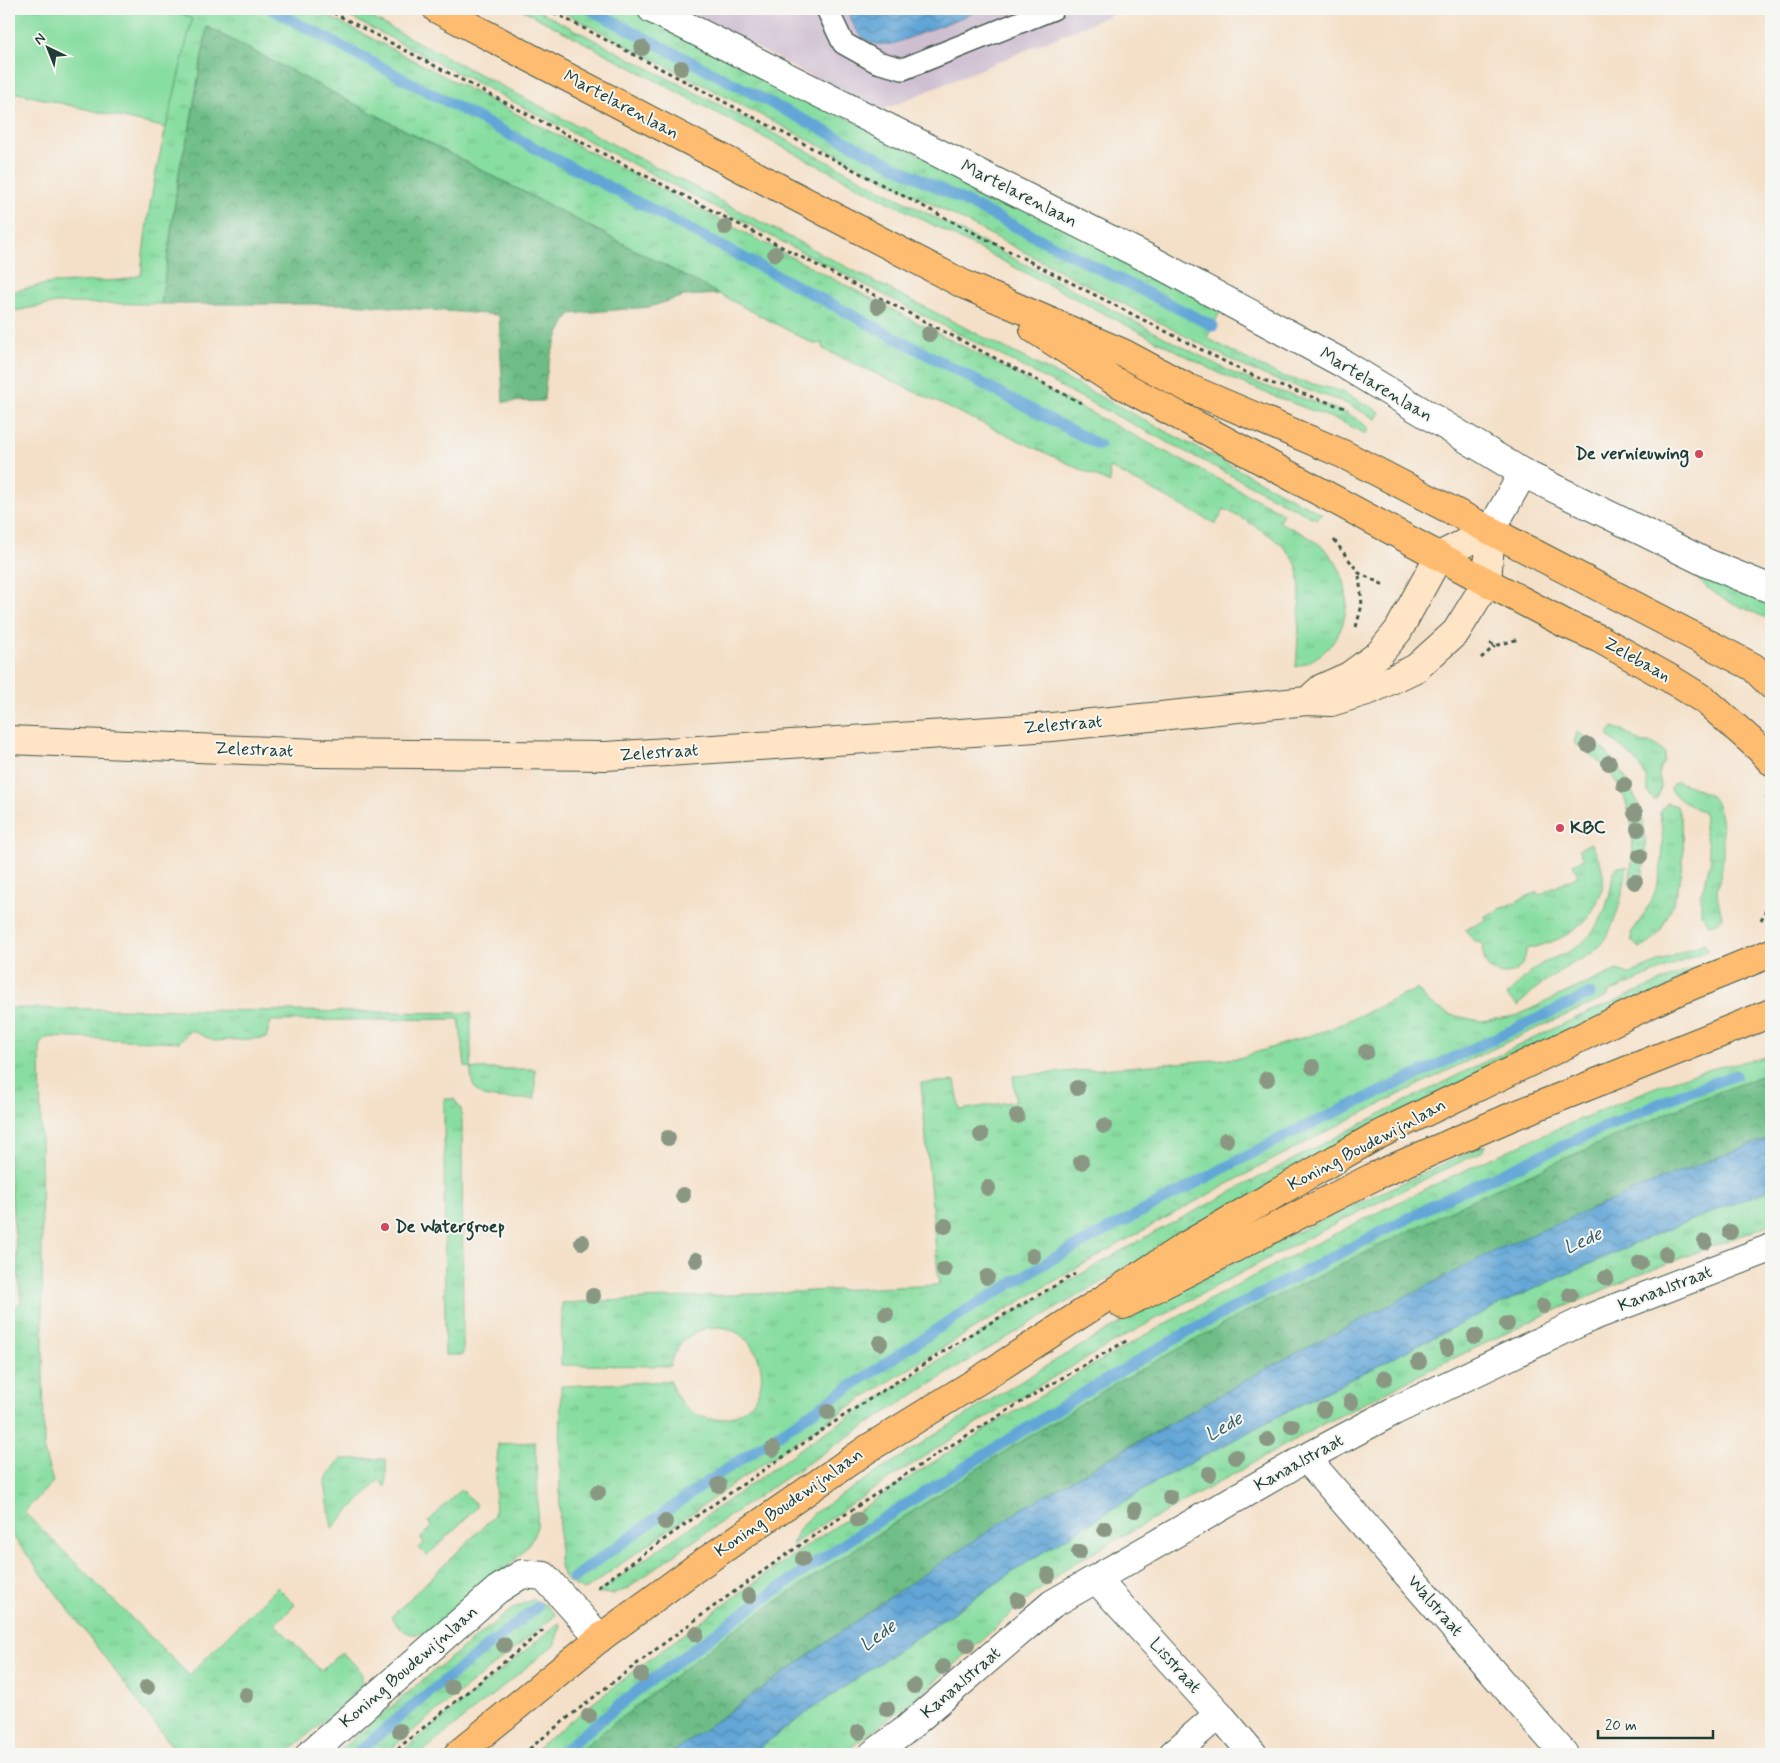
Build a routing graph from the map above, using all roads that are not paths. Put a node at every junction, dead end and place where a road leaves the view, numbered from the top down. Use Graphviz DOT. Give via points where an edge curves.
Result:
graph roads {
  1 [pos="437,9"];
  2 [pos="652,9"];
  3 [pos="827,9"];
  4 [pos="1053,9"];
  5 [pos="965,284"];
  6 [pos="1523,473"];
  7 [pos="1492,530"];
  8 [pos="1439,556"];
  9 [pos="1486,582"];
  10 [pos="1771,590"];
  11 [pos="1765,675"];
  12 [pos="1307,701"];
  13 [pos="9,740"];
  14 [pos="1771,761"];
  15 [pos="1771,952"];
  16 [pos="1771,1013"];
  17 [pos="1771,1248"];
  18 [pos="984,1377"];
  19 [pos="1306,1458"];
  20 [pos="1096,1579"];
  21 [pos="600,1638"];
  22 [pos="1219,1714"];
  23 [pos="310,1754"];
  24 [pos="458,1754"];
  25 [pos="873,1754"];
  26 [pos="1173,1754"];
  27 [pos="1253,1754"];
  28 [pos="1564,1754"];
  1 -- 5 [label="main road, Martelarenlaan"];
  2 -- 6 [label="street, Martelarenlaan" via="1153,261 1342,363"];
  3 -- 4 [label="lane" via="843,43 877,62 903,69"];
  5 -- 7 [label="main road, Martelarenlaan" via="1123,353 1188,388 1343,454"];
  5 -- 8 [label="main road, Martelarenlaan" via="1111,379"];
  6 -- 7 [label="street"];
  6 -- 10 [label="street" via="1707,563"];
  7 -- 8 [label="street"];
  7 -- 9 [label="street, Zelestraat"];
  7 -- 11 [label="main road"];
  8 -- 9 [label="main road, Martelarenlaan"];
  8 -- 12 [label="street" via="1398,632 1379,654 1349,676 1322,688"];
  9 -- 12 [label="street, Zelestraat" via="1456,632 1416,668 1370,690 1332,702"];
  9 -- 14 [label="main road, Zelebaan" via="1669,678 1706,702"];
  12 -- 13 [label="street, Zelestraat" via="1052,727 606,756 317,753"];
  15 -- 18 [label="main road, Koning Boudewijnlaan" via="1670,994 1374,1138 1188,1245"];
  16 -- 18 [label="main road, Koning Boudewijnlaan" via="1512,1116 1375,1176"];
  17 -- 19 [label="street, Kanaalstraat" via="1589,1318 1394,1411"];
  18 -- 21 [label="main road, Koning Boudewijnlaan" via="869,1448"];
  19 -- 20 [label="street, Kanaalstraat"];
  19 -- 28 [label="street, Walstraat"];
  20 -- 22 [label="street, Lisstraat"];
  20 -- 25 [label="street, Kanaalstraat" via="1052,1604 904,1732"];
  21 -- 23 [label="street, Koning Boudewijnlaan" via="544,1576 522,1574 497,1590"];
  21 -- 24 [label="main road, Koning Boudewijnlaan"];
  22 -- 26 [label="street"];
  22 -- 27 [label="street, Lisstraat"];
}
